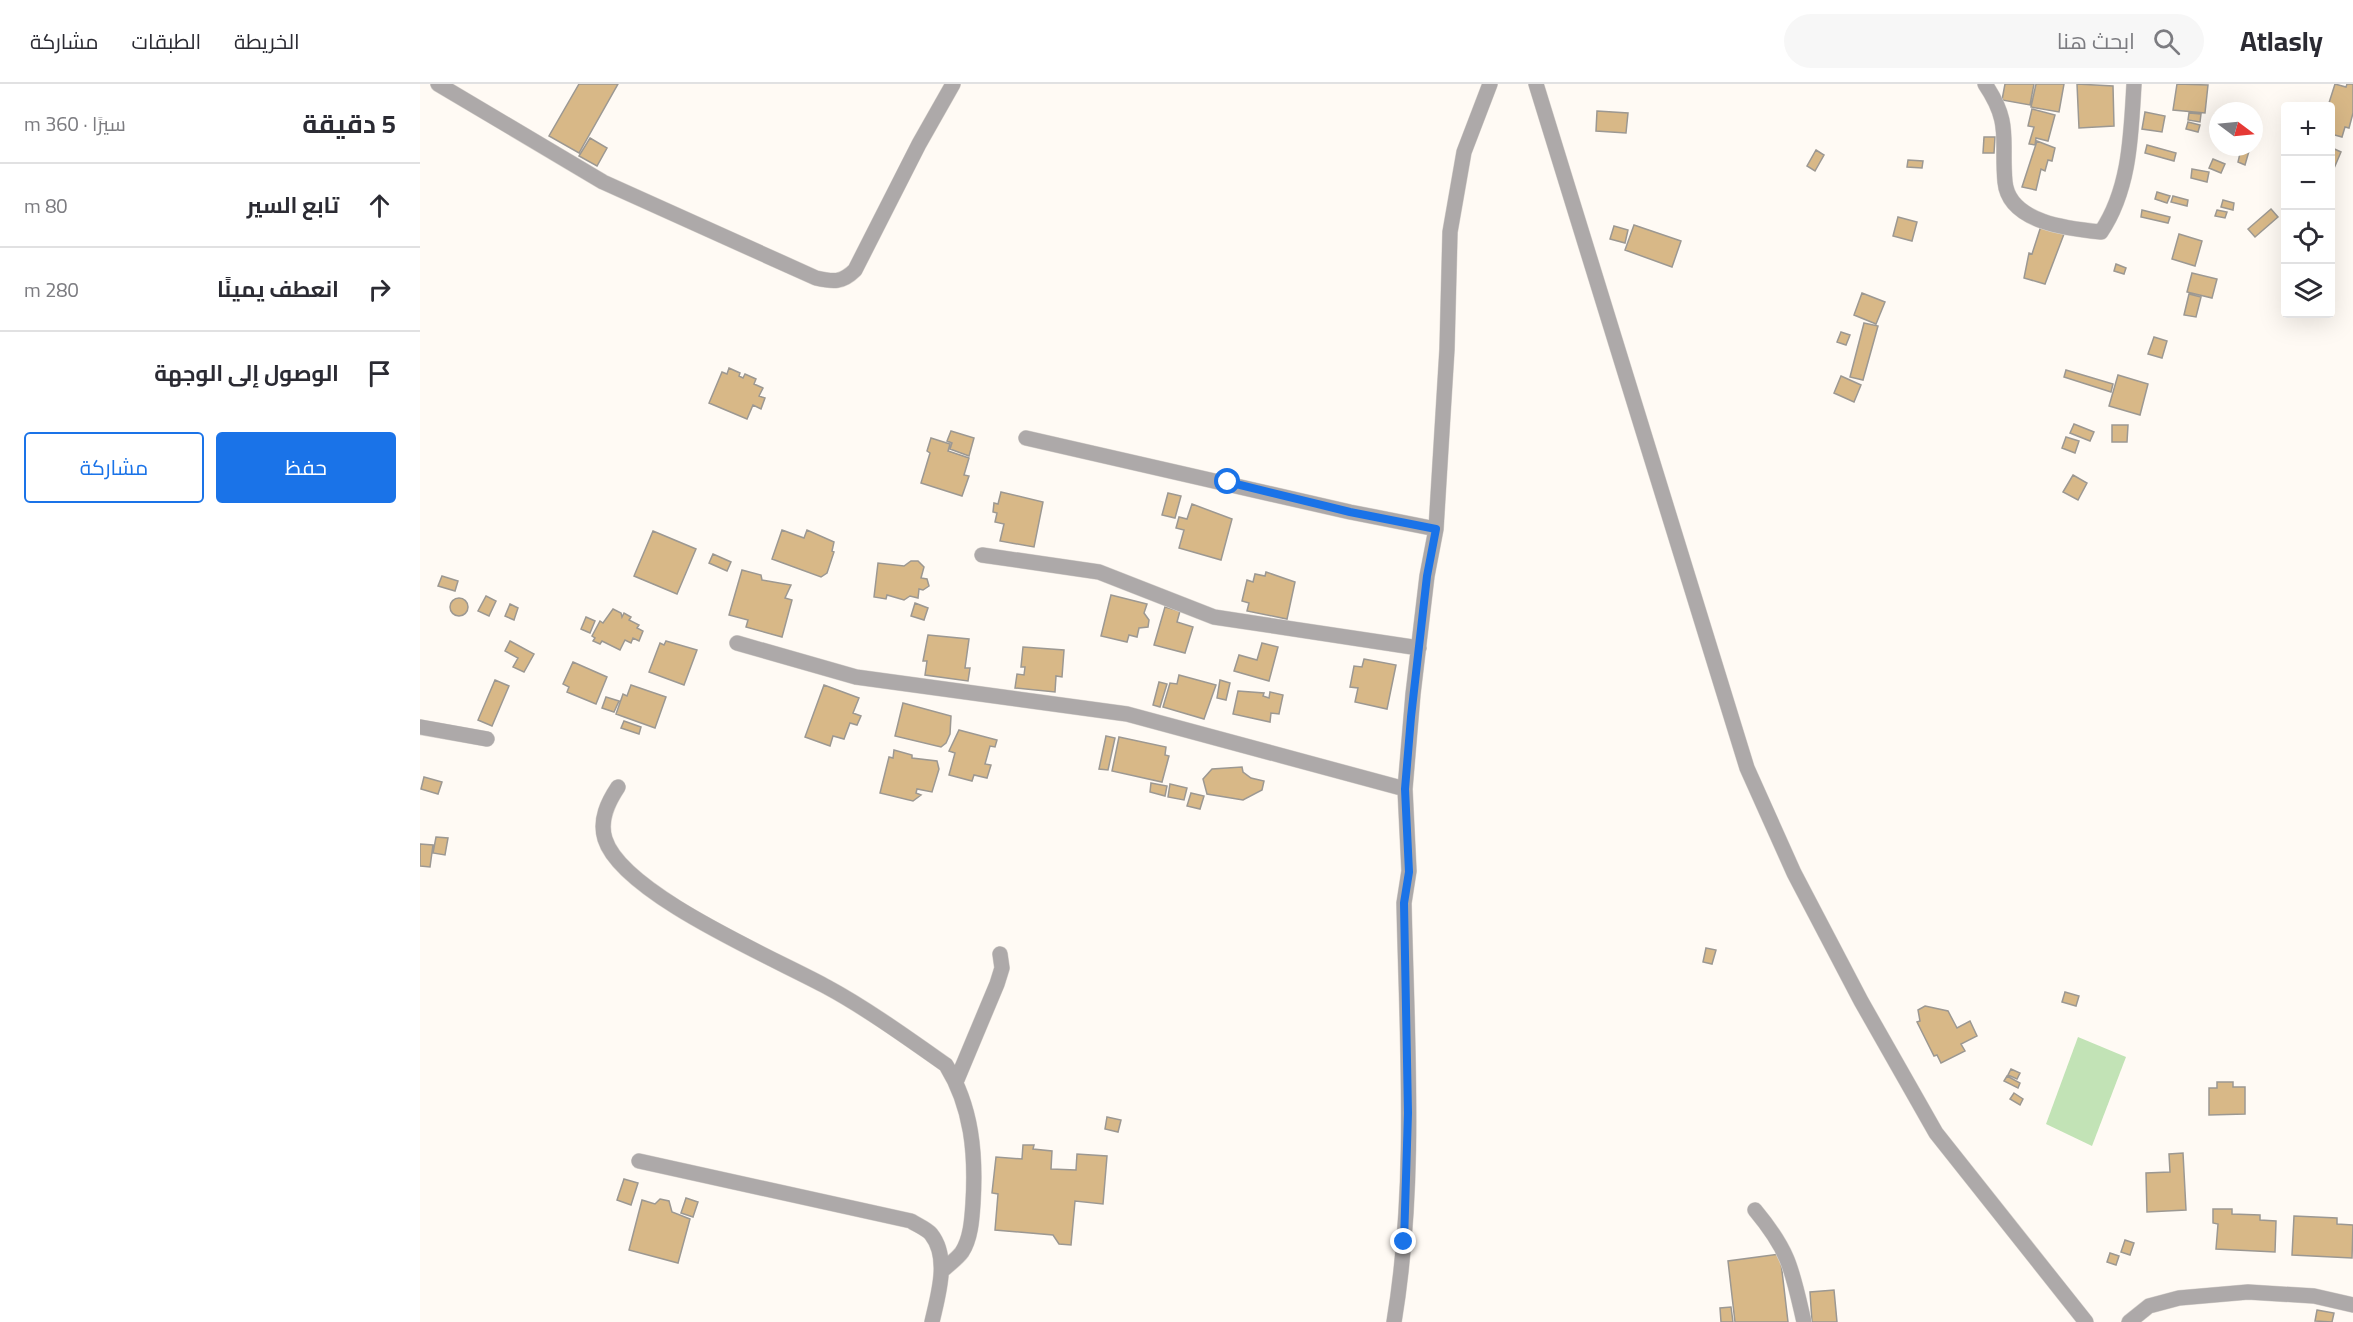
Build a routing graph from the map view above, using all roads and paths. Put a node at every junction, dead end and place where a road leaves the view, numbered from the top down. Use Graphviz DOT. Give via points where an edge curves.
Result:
graph roads {
  1 [pos="438,84"];
  2 [pos="953,84"];
  3 [pos="1490,84"];
  4 [pos="1536,84"];
  5 [pos="1985,84"];
  6 [pos="2134,84"];
  7 [pos="1026,438"];
  8 [pos="1436,529"];
  9 [pos="982,555"];
  10 [pos="737,643"];
  11 [pos="1419,648"];
  12 [pos="420,728"];
  13 [pos="487,739"];
  14 [pos="618,787"];
  15 [pos="1405,789"];
  16 [pos="1000,954"];
  17 [pos="956,1082"];
  18 [pos="639,1161"];
  19 [pos="1755,1210"];
  20 [pos="942,1271"];
  21 [pos="2353,1305"];
  22 [pos="932,1322"];
  23 [pos="1394,1322"];
  24 [pos="1804,1322"];
  25 [pos="2086,1322"];
  26 [pos="2129,1322"];
  1 -- 2 [label="street" via="603,182 832,282 845,280 855,270"];
  3 -- 8 [label="street" via="1464,152 1450,232"];
  4 -- 25 [label="street" via="1747,768 1794,873 1936,1133"];
  5 -- 6 [label="street" via="1996,100 2005,126 2005,184 2012,198 2026,214 2044,221 2101,232 2122,190"];
  7 -- 8 [label="street"];
  8 -- 11 [label="street"];
  9 -- 11 [label="street" via="1099,572 1214,617"];
  10 -- 15 [label="street" via="856,677 1127,714"];
  11 -- 15 [label="street"];
  12 -- 13 [label="street"];
  14 -- 17 [label="street" via="605,808 604,837 613,854 629,870 708,926 838,993 946,1065"];
  15 -- 23 [label="street" via="1409,872 1404,903 1406,1220"];
  16 -- 17 [label="street" via="1002,968 994,994"];
  17 -- 20 [label="street" via="974,1145 971,1225 962,1251"];
  18 -- 20 [label="street" via="911,1221 930,1233 939,1249"];
  19 -- 24 [label="street" via="1776,1234 1790,1262"];
  20 -- 22 [label="street"];
  21 -- 26 [label="street" via="2314,1296 2248,1292 2179,1298 2149,1306"];
}
